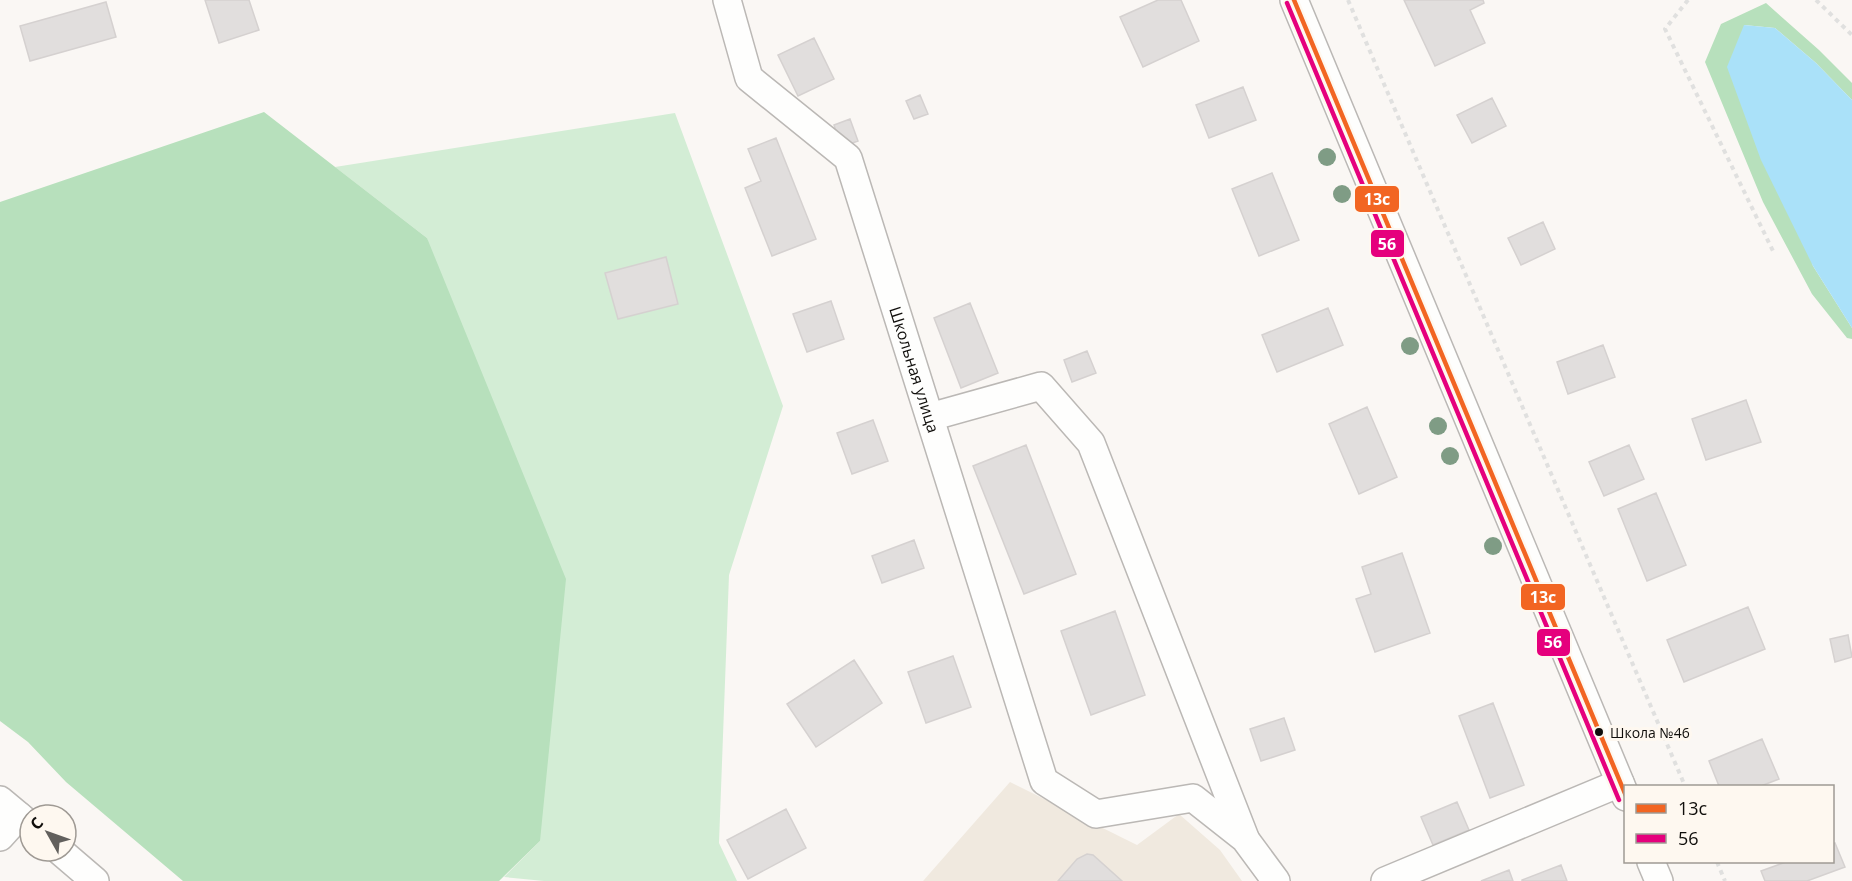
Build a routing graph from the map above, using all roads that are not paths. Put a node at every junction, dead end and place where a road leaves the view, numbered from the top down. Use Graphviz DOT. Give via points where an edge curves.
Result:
graph roads {
  1 [pos="727,0"];
  2 [pos="1294,0"];
  3 [pos="930,417"];
  4 [pos="1623,790"];
  5 [pos="16,814"];
  6 [pos="0,837"];
  7 [pos="1245,839"];
  8 [pos="74,863"];
  9 [pos="1652,863"];
  10 [pos="95,881"];
  11 [pos="1276,881"];
  12 [pos="1385,881"];
  13 [pos="1659,881"];
  1 -- 3 [label="street, Школьная улица" via="749,78 848,158"];
  2 -- 4 [label="street"];
  3 -- 7 [label="street, Школьная улица" via="1044,781 1096,814 1192,798"];
  3 -- 7 [label="street" via="1041,386 1091,442"];
  4 -- 12 [label="street"];
  5 -- 6 [label="street"];
  7 -- 11 [label="street"];
  8 -- 10 [label="street"];
  9 -- 13 [label="street"];
}
